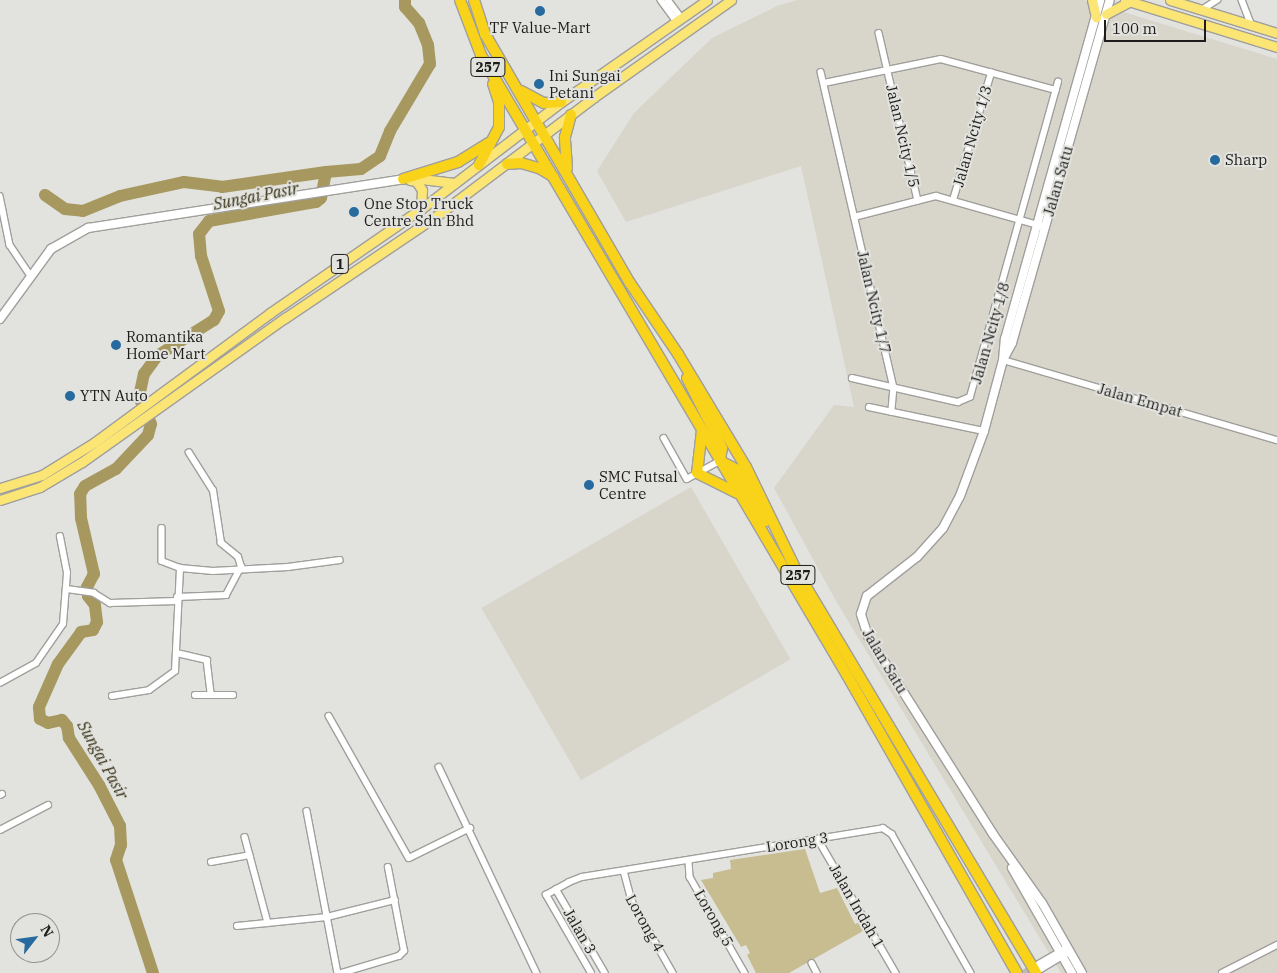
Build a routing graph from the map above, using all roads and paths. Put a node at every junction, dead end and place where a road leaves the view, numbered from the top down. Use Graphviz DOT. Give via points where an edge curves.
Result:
graph roads {
  1 [pos="460,0"];
  2 [pos="474,0"];
  3 [pos="661,0"];
  4 [pos="668,0"];
  5 [pos="708,0"];
  6 [pos="731,0"];
  7 [pos="1092,0"];
  8 [pos="1100,0"];
  9 [pos="1110,0"];
  10 [pos="1170,0"];
  11 [pos="1217,0"];
  12 [pos="1242,0"];
  13 [pos="1128,1"];
  14 [pos="1203,9"];
  15 [pos="1106,14"];
  16 [pos="1096,18"];
  17 [pos="678,19"];
  18 [pos="1252,26"];
  19 [pos="879,33"];
  20 [pos="1277,33"];
  21 [pos="1277,47"];
  22 [pos="481,55"];
  23 [pos="888,70"];
  24 [pos="821,72"];
  25 [pos="990,73"];
  26 [pos="1058,82"];
  27 [pos="824,83"];
  28 [pos="515,85"];
  29 [pos="1056,90"];
  30 [pos="561,102"];
  31 [pos="571,115"];
  32 [pos="537,121"];
  33 [pos="526,129"];
  34 [pos="545,134"];
  35 [pos="496,137"];
  36 [pos="534,142"];
  37 [pos="507,164"];
  38 [pos="479,165"];
  39 [pos="567,173"];
  40 [pos="403,178"];
  41 [pos="557,179"];
  42 [pos="454,183"];
  43 [pos="0,196"];
  44 [pos="953,200"];
  45 [pos="918,201"];
  46 [pos="421,209"];
  47 [pos="854,217"];
  48 [pos="1022,221"];
  49 [pos="1036,225"];
  50 [pos="2,226"];
  51 [pos="1045,227"];
  52 [pos="30,275"];
  53 [pos="0,319"];
  54 [pos="678,354"];
  55 [pos="1003,360"];
  56 [pos="852,378"];
  57 [pos="894,387"];
  58 [pos="869,406"];
  59 [pos="892,412"];
  60 [pos="131,421"];
  61 [pos="702,430"];
  62 [pos="984,431"];
  63 [pos="664,438"];
  64 [pos="1277,440"];
  65 [pos="189,453"];
  66 [pos="720,460"];
  67 [pos="697,473"];
  68 [pos="0,488"];
  69 [pos="742,497"];
  70 [pos="0,500"];
  71 [pos="162,528"];
  72 [pos="60,537"];
  73 [pos="340,560"];
  74 [pos="241,567"];
  75 [pos="180,568"];
  76 [pos="796,570"];
  77 [pos="67,589"];
  78 [pos="177,599"];
  79 [pos="177,653"];
  80 [pos="0,683"];
  81 [pos="195,695"];
  82 [pos="211,695"];
  83 [pos="233,695"];
  84 [pos="112,696"];
  85 [pos="329,716"];
  86 [pos="439,767"];
  87 [pos="48,805"];
  88 [pos="307,811"];
  89 [pos="470,828"];
  90 [pos="0,830"];
  91 [pos="993,834"];
  92 [pos="245,837"];
  93 [pos="818,839"];
  94 [pos="250,855"];
  95 [pos="211,862"];
  96 [pos="690,862"];
  97 [pos="388,868"];
  98 [pos="624,871"];
  99 [pos="556,889"];
  100 [pos="395,900"];
  101 [pos="328,917"];
  102 [pos="268,923"];
  103 [pos="237,926"];
  104 [pos="1277,945"];
  105 [pos="1069,950"];
  106 [pos="1061,954"];
  107 [pos="812,963"];
  108 [pos="1039,968"];
  109 [pos="340,973"];
  110 [pos="537,973"];
  111 [pos="591,973"];
  112 [pos="605,973"];
  113 [pos="673,973"];
  114 [pos="746,973"];
  115 [pos="817,973"];
  116 [pos="896,973"];
  117 [pos="972,973"];
  118 [pos="1017,973"];
  119 [pos="1072,973"];
  120 [pos="1082,973"];
  121 [pos="1222,973"];
  1 -- 22 [label="highway, 257"];
  2 -- 28 [label="highway, 257" via="485,34"];
  3 -- 17 [label="street"];
  4 -- 17 [label="street"];
  5 -- 17 [label="main road, 1"];
  6 -- 31 [label="main road, 1"];
  7 -- 16 [label="main road"];
  8 -- 16 [label="main road, Jalan Satu"];
  9 -- 15 [label="main road, Jalan Satu"];
  10 -- 14 [label="main road"];
  11 -- 14 [label="street"];
  12 -- 18 [label="street"];
  13 -- 15 [label="main road"];
  13 -- 21 [label="main road"];
  14 -- 18 [label="main road"];
  15 -- 51 [label="main road, Jalan Satu"];
  16 -- 49 [label="main road, Jalan Satu"];
  17 -- 30 [label="main road, 1"];
  18 -- 20 [label="main road"];
  19 -- 23 [label="street, Jalan Ncity 1/5"];
  22 -- 33 [label="highway, 257"];
  22 -- 35 [label="highway" via="500,102"];
  23 -- 25 [label="street" via="941,60"];
  23 -- 27 [label="street"];
  23 -- 45 [label="street, Jalan Ncity 1/5"];
  24 -- 27 [label="street, Jalan Ncity 1/7"];
  25 -- 29 [label="street"];
  25 -- 44 [label="street, Jalan Ncity 1/3"];
  26 -- 29 [label="street"];
  27 -- 47 [label="street, Jalan Ncity 1/7"];
  28 -- 30 [label="highway" via="544,103"];
  28 -- 32 [label="highway, 257"];
  29 -- 48 [label="street"];
  30 -- 32 [label="main road, 1"];
  31 -- 34 [label="main road, 1"];
  31 -- 39 [label="highway" via="564,146"];
  32 -- 33 [label="main road, 1"];
  32 -- 34 [label="highway, 257"];
  33 -- 36 [label="highway, 257"];
  33 -- 38 [label="main road, 1"];
  34 -- 36 [label="main road, 1"];
  34 -- 39 [label="highway, 257"];
  35 -- 38 [label="highway"];
  35 -- 40 [label="highway" via="470,157"];
  36 -- 37 [label="main road, 1"];
  36 -- 41 [label="highway, 257"];
  37 -- 41 [label="highway" via="521,163 539,168"];
  37 -- 60 [label="main road, 1" via="159,406"];
  38 -- 42 [label="main road, 1"];
  39 -- 54 [label="highway, 257" via="630,283"];
  40 -- 42 [label="main road"];
  40 -- 46 [label="main road" via="419,184"];
  40 -- 52 [label="main road" via="88,228 51,249"];
  41 -- 61 [label="highway, 257"];
  42 -- 46 [label="main road, 1"];
  43 -- 50 [label="street"];
  44 -- 45 [label="street" via="936,196"];
  44 -- 48 [label="street"];
  45 -- 47 [label="street"];
  46 -- 60 [label="main road, 1" via="154,398"];
  47 -- 57 [label="street, Jalan Ncity 1/7"];
  48 -- 49 [label="street"];
  48 -- 57 [label="street, Jalan Ncity 1/8" via="970,397 958,402"];
  49 -- 51 [label="street"];
  49 -- 55 [label="main road, Jalan Satu" via="1005,339"];
  50 -- 52 [label="street" via="14,255"];
  51 -- 55 [label="main road, Jalan Satu" via="1012,343"];
  52 -- 53 [label="main road"];
  54 -- 66 [label="highway" via="691,390 720,442"];
  54 -- 76 [label="highway, 257" via="746,467"];
  55 -- 62 [label="main road, Jalan Satu"];
  55 -- 64 [label="street, Jalan Empat"];
  56 -- 57 [label="street"];
  57 -- 59 [label="street, Jalan Ncity 1/7"];
  58 -- 59 [label="street"];
  59 -- 62 [label="street"];
  60 -- 68 [label="main road, 1" via="42,475"];
  60 -- 70 [label="main road, 1" via="52,481"];
  61 -- 66 [label="highway, 257"];
  61 -- 67 [label="highway"];
  62 -- 91 [label="main road, Jalan Satu" via="960,496 943,528 917,557 867,596 861,614 868,636"];
  63 -- 67 [label="street" via="687,479"];
  65 -- 74 [label="street" via="213,491 223,547 238,557"];
  66 -- 67 [label="street"];
  66 -- 69 [label="highway, 257"];
  66 -- 76 [label="highway" via="736,469"];
  67 -- 69 [label="highway" via="725,485"];
  69 -- 118 [label="highway, 257"];
  71 -- 75 [label="street" via="162,561"];
  72 -- 77 [label="street"];
  73 -- 74 [label="street" via="288,567"];
  74 -- 75 [label="street" via="213,571"];
  74 -- 78 [label="street" via="226,595"];
  75 -- 78 [label="street"];
  76 -- 108 [label="highway, 257"];
  77 -- 78 [label="street" via="94,593 110,603"];
  77 -- 80 [label="street" via="63,624 58,634 36,663"];
  78 -- 79 [label="street"];
  79 -- 82 [label="street" via="207,660"];
  79 -- 84 [label="street" via="175,672 153,688"];
  81 -- 82 [label="street"];
  82 -- 83 [label="street"];
  85 -- 89 [label="street" via="409,858"];
  86 -- 89 [label="street"];
  87 -- 90 [label="street"];
  88 -- 101 [label="street"];
  89 -- 110 [label="street"];
  91 -- 105 [label="main road, Jalan Satu" via="1042,903"];
  91 -- 106 [label="main road, Jalan Satu"];
  92 -- 94 [label="street"];
  93 -- 96 [label="street, Lorong 3"];
  93 -- 116 [label="street, Jalan Indah 1"];
  93 -- 117 [label="street, Lorong 3" via="888,829"];
  94 -- 95 [label="street"];
  94 -- 102 [label="street"];
  96 -- 98 [label="street, Lorong 3"];
  96 -- 114 [label="street, Lorong 5" via="690,876"];
  97 -- 100 [label="street"];
  98 -- 99 [label="street, Lorong 3" via="582,877"];
  98 -- 113 [label="street, Lorong 4" via="632,901"];
  99 -- 111 [label="street, Lorong 3" via="546,895"];
  99 -- 112 [label="street, Jalan 3"];
  100 -- 101 [label="street"];
  100 -- 109 [label="street" via="404,947 402,954"];
  101 -- 102 [label="street"];
  101 -- 109 [label="street"];
  102 -- 103 [label="street"];
  104 -- 121 [label="street"];
  105 -- 106 [label="street"];
  105 -- 120 [label="main road, Jalan Satu"];
  106 -- 108 [label="street"];
  106 -- 119 [label="main road, Jalan Satu"];
  107 -- 115 [label="street"];
}
